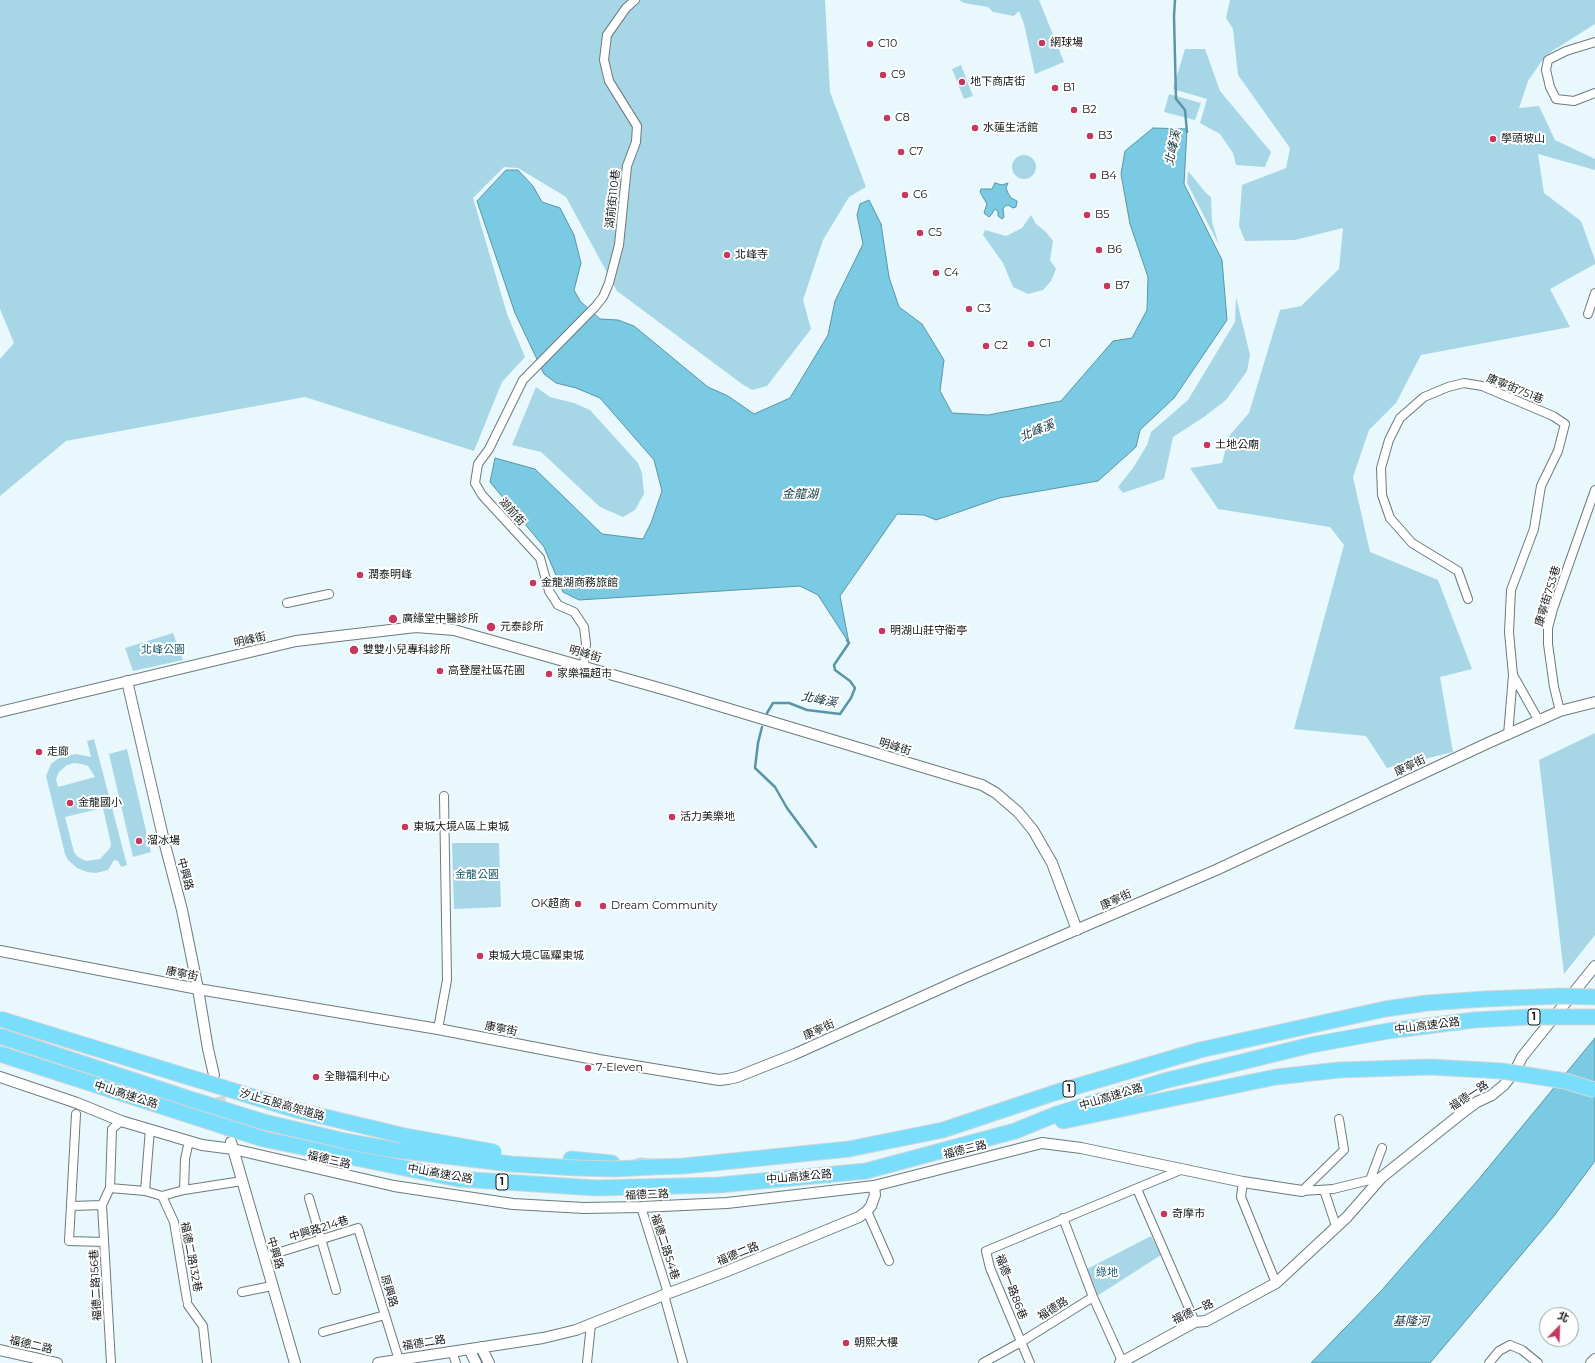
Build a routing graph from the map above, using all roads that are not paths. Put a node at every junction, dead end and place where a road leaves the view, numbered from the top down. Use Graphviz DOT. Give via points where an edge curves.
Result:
graph roads {
  1 [pos="635,0"];
  2 [pos="1595,42"];
  3 [pos="1595,93"];
  4 [pos="1595,293"];
  5 [pos="1588,314"];
  6 [pos="535,368"];
  7 [pos="1595,490"];
  8 [pos="329,594"];
  9 [pos="1468,599"];
  10 [pos="287,603"];
  11 [pos="584,666"];
  12 [pos="1513,675"];
  13 [pos="127,681"];
  14 [pos="1595,702"];
  15 [pos="1560,711"];
  16 [pos="0,712"];
  17 [pos="1539,721"];
  18 [pos="1508,735"];
  19 [pos="444,796"];
  20 [pos="1077,930"];
  21 [pos="0,951"];
  22 [pos="1595,966"];
  23 [pos="198,989"];
  24 [pos="1595,997"];
  25 [pos="1595,1017"];
  26 [pos="0,1020"];
  27 [pos="438,1029"];
  28 [pos="0,1036"];
  29 [pos="0,1054"];
  30 [pos="214,1075"];
  31 [pos="0,1077"];
  32 [pos="1595,1090"];
  33 [pos="76,1114"];
  34 [pos="1339,1119"];
  35 [pos="121,1121"];
  36 [pos="150,1130"];
  37 [pos="1015,1131"];
  38 [pos="189,1141"];
  39 [pos="232,1146"];
  40 [pos="1382,1148"];
  41 [pos="653,1167"];
  42 [pos="1183,1169"];
  43 [pos="1382,1177"];
  44 [pos="1370,1180"];
  45 [pos="242,1181"];
  46 [pos="1243,1182"];
  47 [pos="874,1186"];
  48 [pos="110,1188"];
  49 [pos="1137,1189"];
  50 [pos="184,1190"];
  51 [pos="1324,1190"];
  52 [pos="145,1191"];
  53 [pos="1302,1191"];
  54 [pos="162,1196"];
  55 [pos="309,1198"];
  56 [pos="71,1206"];
  57 [pos="102,1206"];
  58 [pos="641,1207"];
  59 [pos="867,1211"];
  60 [pos="1063,1218"];
  61 [pos="1336,1226"];
  62 [pos="358,1228"];
  63 [pos="322,1239"];
  64 [pos="104,1242"];
  65 [pos="264,1256"];
  66 [pos="889,1261"];
  67 [pos="1276,1283"];
  68 [pos="272,1286"];
  69 [pos="336,1290"];
  70 [pos="242,1292"];
  71 [pos="666,1294"];
  72 [pos="1093,1297"];
  73 [pos="385,1315"];
  74 [pos="1195,1322"];
  75 [pos="591,1324"];
  76 [pos="323,1332"];
  77 [pos="1021,1342"];
  78 [pos="481,1347"];
  79 [pos="469,1349"];
  80 [pos="0,1350"];
  81 [pos="452,1351"];
  82 [pos="1595,1359"];
  83 [pos="399,1360"];
  84 [pos="1121,1362"];
  85 [pos="57,1363"];
  86 [pos="111,1363"];
  87 [pos="208,1363"];
  88 [pos="295,1363"];
  89 [pos="378,1363"];
  90 [pos="456,1363"];
  91 [pos="476,1363"];
  92 [pos="488,1363"];
  93 [pos="587,1363"];
  94 [pos="683,1363"];
  95 [pos="983,1363"];
  96 [pos="1030,1363"];
  97 [pos="1489,1363"];
  98 [pos="1538,1363"];
  99 [pos="1591,1363"];
  1 -- 6 [label="street, 湖前街110巷" via="626,8 607,36 604,60 609,81 637,126 636,142 627,166 617,251 609,284 595,307"];
  2 -- 3 [label="street" via="1548,60 1546,70 1556,99 1574,101"];
  4 -- 5 [label="street"];
  6 -- 11 [label="street, 湖前街" via="523,380 489,449 478,464 475,483 482,495 540,558 549,591 558,605 574,612 584,627"];
  7 -- 15 [label="street, 康寧街753巷" via="1548,628 1554,687"];
  8 -- 10 [label="street"];
  9 -- 12 [label="street, 康寧街751巷" via="1458,571 1412,543 1390,518 1382,495 1381,468 1400,418 1424,397 1448,387 1464,384 1482,386 1553,416 1565,424 1558,451 1541,486 1534,529 1511,590 1509,632"];
  11 -- 13 [label="street, 明峰街" via="454,630 416,627 296,641"];
  11 -- 20 [label="street, 明峰街" via="982,785 996,792 1033,830 1052,864"];
  12 -- 17 [label="street, 康寧街751巷"];
  12 -- 18 [label="street, 康寧街751巷"];
  13 -- 16 [label="street, 明峰街"];
  13 -- 23 [label="street, 中興路" via="182,910"];
  14 -- 15 [label="street, 康寧街"];
  15 -- 17 [label="street, 康寧街"];
  17 -- 18 [label="street, 康寧街"];
  18 -- 20 [label="street, 康寧街" via="1216,870"];
  19 -- 27 [label="street" via="447,980"];
  20 -- 27 [label="street, 康寧街" via="795,1054 728,1079 720,1080 606,1061"];
  21 -- 23 [label="street, 康寧街"];
  22 -- 43 [label="street, 福德一路" via="1522,1057 1504,1085 1462,1113"];
  23 -- 27 [label="street, 康寧街"];
  23 -- 30 [label="street, 中興路"];
  24 -- 41 [label="highway, 中山高速公路 / 1, bridge" via="1484,999 1385,1009 1200,1050 1054,1093 943,1130 849,1149 711,1164"];
  25 -- 37 [label="highway, 中山高速公路 / 1, bridge" via="1474,1020 1388,1030 1311,1045 1164,1081 1057,1114"];
  26 -- 41 [label="highway, 汐止五股高架道路 / 1, bridge" via="296,1110 405,1136 483,1151"];
  28 -- 41 [label="highway, 中山高速公路 / 1, bridge" via="264,1122 345,1141 395,1150 511,1164 576,1168"];
  29 -- 37 [label="highway, 中山高速公路 / 1" via="263,1139 466,1179 596,1188 719,1185 866,1171"];
  31 -- 35 [label="street, 福德三路"];
  32 -- 37 [label="highway, bridge" via="1565,1081 1502,1071 1430,1067 1339,1070 1276,1077"];
  33 -- 56 [label="street"];
  34 -- 53 [label="street" via="1344,1150"];
  35 -- 36 [label="street, 福德三路"];
  35 -- 48 [label="street" via="112,1129"];
  36 -- 38 [label="street, 福德三路"];
  36 -- 52 [label="street"];
  38 -- 39 [label="street, 福德三路" via="202,1145"];
  38 -- 50 [label="street" via="185,1159"];
  39 -- 45 [label="street, 中興路"];
  39 -- 58 [label="street, 福德三路" via="394,1186 481,1200 584,1208"];
  40 -- 44 [label="street"];
  42 -- 46 [label="street, 福德三路"];
  42 -- 47 [label="street, 福德三路" via="1081,1148 1042,1143"];
  42 -- 49 [label="street, 福德一路86巷"];
  43 -- 44 [label="street"];
  43 -- 61 [label="street, 福德一路"];
  44 -- 51 [label="street"];
  45 -- 50 [label="street"];
  45 -- 65 [label="street, 中興路"];
  46 -- 53 [label="street, 福德三路"];
  46 -- 67 [label="street" via="1241,1196"];
  47 -- 58 [label="street, 福德三路" via="727,1203"];
  47 -- 59 [label="street" via="875,1195"];
  48 -- 52 [label="street"];
  48 -- 57 [label="street"];
  49 -- 60 [label="street, 福德一路86巷"];
  49 -- 74 [label="street"];
  50 -- 54 [label="street"];
  51 -- 53 [label="street"];
  51 -- 61 [label="street"];
  52 -- 54 [label="street"];
  54 -- 87 [label="street, 福德二路132巷" via="174,1222 188,1302 203,1326"];
  55 -- 63 [label="street"];
  56 -- 57 [label="street"];
  56 -- 64 [label="street" via="69,1241"];
  57 -- 64 [label="street, 福德二路156巷"];
  58 -- 71 [label="street, 福德二路54巷"];
  59 -- 66 [label="street"];
  59 -- 71 [label="street, 福德二路" via="859,1217"];
  60 -- 72 [label="street"];
  60 -- 77 [label="street, 福德一路86巷" via="986,1250 990,1268"];
  61 -- 67 [label="street, 福德一路"];
  62 -- 63 [label="street, 中興路214巷"];
  62 -- 73 [label="street, 原興路"];
  63 -- 65 [label="street, 中興路214巷"];
  63 -- 69 [label="street"];
  64 -- 86 [label="street, 福德二路156巷"];
  65 -- 68 [label="street, 中興路"];
  67 -- 74 [label="street, 福德一路" via="1206,1321"];
  68 -- 70 [label="street"];
  68 -- 88 [label="street, 中興路"];
  71 -- 75 [label="street, 福德二路"];
  71 -- 94 [label="street, 福德二路54巷"];
  72 -- 77 [label="street, 福德路"];
  72 -- 84 [label="street"];
  73 -- 76 [label="street"];
  73 -- 83 [label="street, 原興路"];
  74 -- 84 [label="street, 福德一路"];
  75 -- 78 [label="street, 福德二路" via="543,1338"];
  75 -- 93 [label="street"];
  77 -- 95 [label="street, 福德路"];
  77 -- 96 [label="street, 福德一路86巷"];
  78 -- 79 [label="street, 福德二路"];
  78 -- 92 [label="street"];
  79 -- 81 [label="street, 福德二路"];
  79 -- 91 [label="street"];
  80 -- 85 [label="street, 福德二路"];
  81 -- 83 [label="street, 福德二路"];
  81 -- 90 [label="street"];
  82 -- 99 [label="street"];
  83 -- 89 [label="street, 福德二路"];
  97 -- 98 [label="street" via="1499,1351 1510,1345 1522,1350"];
}
